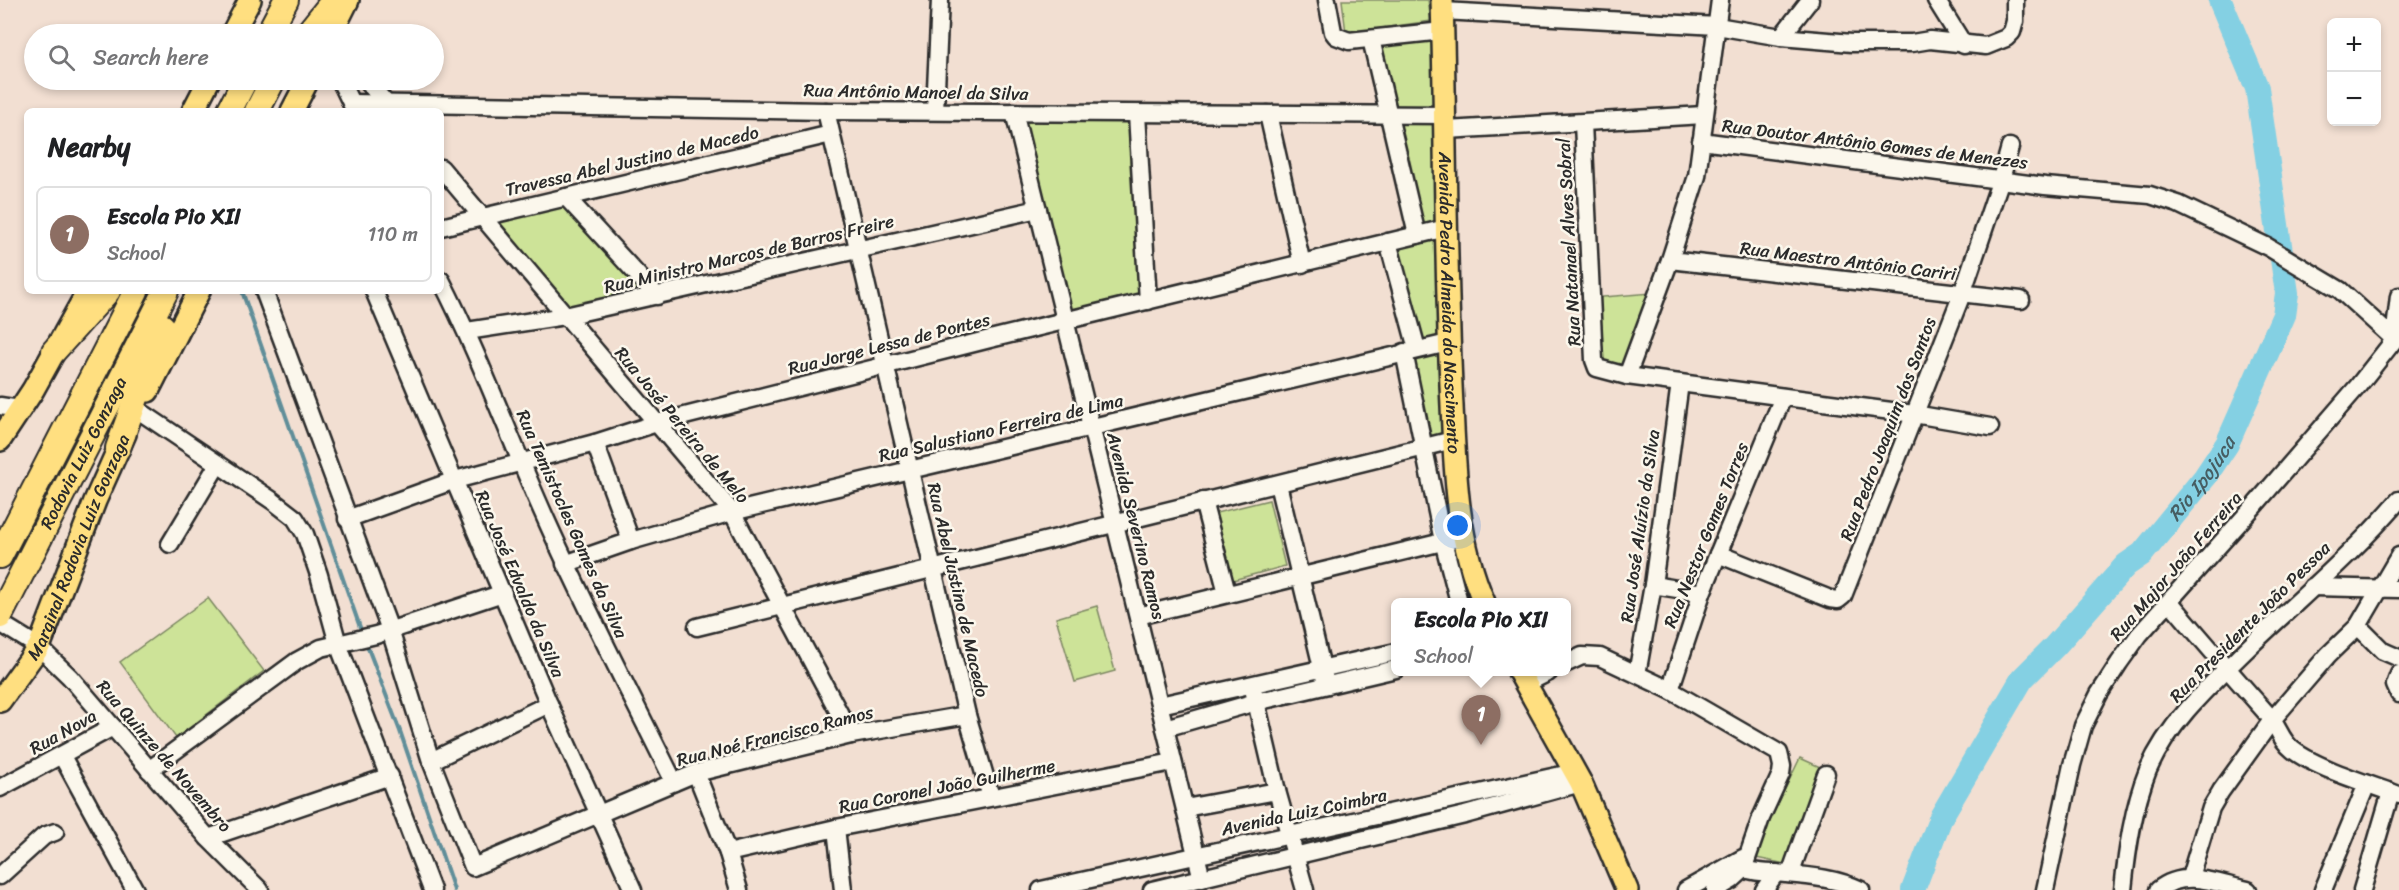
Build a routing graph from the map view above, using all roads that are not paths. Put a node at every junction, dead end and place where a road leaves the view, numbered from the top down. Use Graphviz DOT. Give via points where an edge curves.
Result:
graph roads {
  1 [pos="250,0"];
  2 [pos="286,0"];
  3 [pos="314,0"];
  4 [pos="333,0"];
  5 [pos="348,0"];
  6 [pos="940,0"];
  7 [pos="1328,0"];
  8 [pos="1720,0"];
  9 [pos="1810,0"];
  10 [pos="1936,0"];
  11 [pos="2015,0"];
  12 [pos="1443,14"];
  13 [pos="237,24"];
  14 [pos="273,24"];
  15 [pos="301,24"];
  16 [pos="315,24"];
  17 [pos="336,24"];
  18 [pos="1717,26"];
  19 [pos="1780,37"];
  20 [pos="1371,39"];
  21 [pos="1964,45"];
  22 [pos="204,90"];
  23 [pos="240,90"];
  24 [pos="268,90"];
  25 [pos="304,90"];
  26 [pos="345,90"];
  27 [pos="375,90"];
  28 [pos="353,107"];
  29 [pos="389,107"];
  30 [pos="195,108"];
  31 [pos="231,108"];
  32 [pos="259,108"];
  33 [pos="296,108"];
  34 [pos="826,111"];
  35 [pos="935,111"];
  36 [pos="1014,112"];
  37 [pos="1137,114"];
  38 [pos="1268,114"];
  39 [pos="1388,114"];
  40 [pos="1704,115"];
  41 [pos="1446,122"];
  42 [pos="1583,123"];
  43 [pos="831,134"];
  44 [pos="1701,141"];
  45 [pos="2010,147"];
  46 [pos="444,172"];
  47 [pos="2001,179"];
  48 [pos="566,197"];
  49 [pos="1038,209"];
  50 [pos="482,217"];
  51 [pos="444,226"];
  52 [pos="1446,228"];
  53 [pos="1417,235"];
  54 [pos="1389,242"];
  55 [pos="858,249"];
  56 [pos="1670,260"];
  57 [pos="1302,264"];
  58 [pos="444,286"];
  59 [pos="86,294"];
  60 [pos="105,294"];
  61 [pos="134,294"];
  62 [pos="164,294"];
  63 [pos="176,294"];
  64 [pos="197,294"];
  65 [pos="265,294"];
  66 [pos="375,294"];
  67 [pos="1962,294"];
  68 [pos="657,296"];
  69 [pos="2399,296"];
  70 [pos="2021,300"];
  71 [pos="1148,301"];
  72 [pos="565,316"];
  73 [pos="1065,321"];
  74 [pos="467,331"];
  75 [pos="2397,336"];
  76 [pos="1448,343"];
  77 [pos="54,351"];
  78 [pos="1411,351"];
  79 [pos="885,365"];
  80 [pos="1627,376"];
  81 [pos="1680,383"];
  82 [pos="1782,397"];
  83 [pos="10,407"];
  84 [pos="138,410"];
  85 [pos="1914,414"];
  86 [pos="657,423"];
  87 [pos="1091,427"];
  88 [pos="1990,427"];
  89 [pos="0,440"];
  90 [pos="1453,440"];
  91 [pos="595,443"];
  92 [pos="1425,446"];
  93 [pos="118,448"];
  94 [pos="218,464"];
  95 [pos="521,464"];
  96 [pos="910,469"];
  97 [pos="455,480"];
  98 [pos="1278,484"];
  99 [pos="2399,500"];
  100 [pos="1203,501"];
  101 [pos="732,512"];
  102 [pos="347,519"];
  103 [pos="1115,522"];
  104 [pos="1453,539"];
  105 [pos="631,541"];
  106 [pos="170,544"];
  107 [pos="1718,554"];
  108 [pos="0,556"];
  109 [pos="2399,556"];
  110 [pos="566,564"];
  111 [pos="933,567"];
  112 [pos="1300,576"];
  113 [pos="1653,585"];
  114 [pos="2312,587"];
  115 [pos="2379,589"];
  116 [pos="2399,589"];
  117 [pos="503,593"];
  118 [pos="1227,593"];
  119 [pos="1702,593"];
  120 [pos="1459,598"];
  121 [pos="1482,598"];
  122 [pos="2170,602"];
  123 [pos="782,605"];
  124 [pos="0,616"];
  125 [pos="1138,616"];
  126 [pos="0,623"];
  127 [pos="2358,626"];
  128 [pos="697,627"];
  129 [pos="383,633"];
  130 [pos="344,643"];
  131 [pos="39,647"];
  132 [pos="1391,653"];
  133 [pos="2399,658"];
  134 [pos="1571,661"];
  135 [pos="2226,669"];
  136 [pos="1322,670"];
  137 [pos="1391,670"];
  138 [pos="1636,674"];
  139 [pos="1522,678"];
  140 [pos="1252,685"];
  141 [pos="1326,686"];
  142 [pos="1670,690"];
  143 [pos="0,701"];
  144 [pos="1256,702"];
  145 [pos="549,704"];
  146 [pos="1160,705"];
  147 [pos="967,715"];
  148 [pos="2272,720"];
  149 [pos="112,727"];
  150 [pos="1165,728"];
  151 [pos="851,735"];
  152 [pos="62,756"];
  153 [pos="431,761"];
  154 [pos="1173,762"];
  155 [pos="149,770"];
  156 [pos="696,773"];
  157 [pos="1826,774"];
  158 [pos="390,776"];
  159 [pos="1578,778"];
  160 [pos="674,782"];
  161 [pos="2367,784"];
  162 [pos="0,788"];
  163 [pos="1277,791"];
  164 [pos="2395,793"];
  165 [pos="991,797"];
  166 [pos="1459,797"];
  167 [pos="1185,808"];
  168 [pos="598,815"];
  169 [pos="1465,815"];
  170 [pos="836,828"];
  171 [pos="55,832"];
  172 [pos="1290,835"];
  173 [pos="208,838"];
  174 [pos="728,853"];
  175 [pos="1197,855"];
  176 [pos="1296,856"];
  177 [pos="1742,862"];
  178 [pos="1,871"];
  179 [pos="1783,873"];
  180 [pos="2190,877"];
  181 [pos="1202,879"];
  182 [pos="2230,888"];
  183 [pos="427,889"];
  184 [pos="135,890"];
  185 [pos="260,890"];
  186 [pos="633,890"];
  187 [pos="739,890"];
  188 [pos="843,890"];
  189 [pos="1041,890"];
  190 [pos="1152,890"];
  191 [pos="1305,890"];
  192 [pos="1627,890"];
  193 [pos="1686,890"];
  194 [pos="1715,890"];
  195 [pos="1764,890"];
  196 [pos="1862,890"];
  197 [pos="2045,890"];
  198 [pos="2123,890"];
  199 [pos="2158,890"];
  200 [pos="2248,890"];
  201 [pos="2323,890"];
  202 [pos="2362,890"];
  1 -- 13 [label="main road"];
  2 -- 14 [label="highway"];
  3 -- 15 [label="highway"];
  4 -- 16 [label="highway"];
  5 -- 17 [label="main road"];
  6 -- 35 [label="street"];
  7 -- 20 [label="street" via="1330,25 1336,36"];
  8 -- 18 [label="street"];
  9 -- 19 [label="street"];
  10 -- 21 [label="street"];
  11 -- 21 [label="street" via="2015,21 2006,38 1986,46"];
  12 -- 18 [label="street"];
  12 -- 20 [label="street"];
  12 -- 41 [label="main road, Avenida Pedro Almeida do Nascimento"];
  18 -- 19 [label="street"];
  18 -- 40 [label="street"];
  19 -- 21 [label="street" via="1878,44 1930,40"];
  20 -- 39 [label="street"];
  22 -- 30 [label="main road"];
  23 -- 31 [label="highway"];
  24 -- 32 [label="highway"];
  25 -- 33 [label="main road"];
  26 -- 28 [label="street"];
  27 -- 29 [label="street"];
  28 -- 29 [label="street, Rua Antônio Manoel da Silva"];
  29 -- 34 [label="street, Rua Antônio Manoel da Silva"];
  34 -- 35 [label="street, Rua Antônio Manoel da Silva"];
  34 -- 43 [label="street, Rua Abel Justino de Macedo"];
  35 -- 36 [label="street, Rua Antônio Manoel da Silva"];
  36 -- 37 [label="street, Rua Antônio Manoel da Silva"];
  36 -- 49 [label="street, Avenida Severino Ramos"];
  37 -- 38 [label="street, Rua Antônio Manoel da Silva"];
  37 -- 71 [label="street"];
  38 -- 39 [label="street, Rua Antônio Manoel da Silva"];
  38 -- 57 [label="street"];
  39 -- 41 [label="street, Rua Antônio Manoel da Silva"];
  39 -- 53 [label="street"];
  40 -- 42 [label="street, Rua Doutor Antônio Gomes de Menezes"];
  40 -- 44 [label="street"];
  41 -- 42 [label="street, Rua Doutor Antônio Gomes de Menezes"];
  41 -- 52 [label="main road, Avenida Pedro Almeida do Nascimento"];
  42 -- 80 [label="street, Rua Natanael Alves Sobral" via="1594,360 1597,368"];
  43 -- 48 [label="street, Travessa Abel Justino de Macedo"];
  43 -- 55 [label="street, Rua Abel Justino de Macedo"];
  44 -- 47 [label="street, Rua Doutor Antônio Gomes de Menezes"];
  44 -- 56 [label="street" via="1697,176"];
  45 -- 47 [label="street, Rua Pedro Joaquim dos Santos"];
  46 -- 50 [label="street, Rua José Pereira de Melo"];
  47 -- 67 [label="street, Rua Pedro Joaquim dos Santos"];
  47 -- 75 [label="street, Rua Doutor Antônio Gomes de Menezes" via="2151,195 2178,204 2268,247 2340,290"];
  48 -- 50 [label="street, Travessa Abel Justino de Macedo"];
  48 -- 68 [label="street"];
  49 -- 55 [label="street, Rua Ministro Marcos de Barros Freire"];
  49 -- 73 [label="street, Avenida Severino Ramos"];
  50 -- 51 [label="street, Travessa Abel Justino de Macedo"];
  50 -- 72 [label="street, Rua José Pereira de Melo"];
  52 -- 53 [label="street, Rua Jorge Lessa de Pontes"];
  52 -- 76 [label="main road, Avenida Pedro Almeida do Nascimento"];
  53 -- 54 [label="street, Rua Jorge Lessa de Pontes"];
  54 -- 57 [label="street, Rua Jorge Lessa de Pontes"];
  54 -- 78 [label="street"];
  55 -- 68 [label="street, Rua Ministro Marcos de Barros Freire"];
  55 -- 79 [label="street, Rua Abel Justino de Macedo"];
  56 -- 67 [label="street, Rua Maestro Antônio Cariri"];
  56 -- 80 [label="street"];
  57 -- 71 [label="street, Rua Jorge Lessa de Pontes"];
  58 -- 74 [label="street, Rua Temistocles Gomes da Silva"];
  59 -- 77 [label="main road"];
  60 -- 77 [label="highway"];
  61 -- 108 [label="highway, Rodovia Luiz Gonzaga"];
  62 -- 124 [label="highway, Rodovia Luiz Gonzaga"];
  63 -- 93 [label="highway"];
  64 -- 84 [label="main road, Marginal Rodovia Luiz Gonzaga"];
  65 -- 102 [label="street"];
  66 -- 97 [label="street, Rua José Edvaldo da Silva"];
  67 -- 70 [label="street, Rua Maestro Antônio Cariri"];
  67 -- 85 [label="street, Rua Pedro Joaquim dos Santos"];
  68 -- 72 [label="street, Rua Ministro Marcos de Barros Freire"];
  69 -- 75 [label="street"];
  71 -- 73 [label="street, Rua Jorge Lessa de Pontes"];
  72 -- 74 [label="street, Rua Ministro Marcos de Barros Freire"];
  72 -- 86 [label="street, Rua José Pereira de Melo"];
  73 -- 79 [label="street, Rua Jorge Lessa de Pontes"];
  73 -- 87 [label="street, Avenida Severino Ramos"];
  74 -- 95 [label="street, Rua Temistocles Gomes da Silva"];
  75 -- 122 [label="street, Rua Major João Ferreira"];
  76 -- 78 [label="street, Rua Salustiano Ferreira de Lima"];
  76 -- 90 [label="main road, Avenida Pedro Almeida do Nascimento"];
  77 -- 83 [label="main road"];
  78 -- 87 [label="street, Rua Salustiano Ferreira de Lima"];
  78 -- 92 [label="street"];
  79 -- 86 [label="street, Rua Jorge Lessa de Pontes"];
  79 -- 96 [label="street, Rua Abel Justino de Macedo"];
  80 -- 81 [label="street"];
  81 -- 82 [label="street"];
  81 -- 113 [label="street, Rua José Aluízio da Silva"];
  82 -- 85 [label="street"];
  82 -- 107 [label="street, Rua Nestor Gomes Torres"];
  83 -- 89 [label="main road"];
  84 -- 93 [label="main road, Marginal Rodovia Luiz Gonzaga"];
  84 -- 94 [label="street"];
  85 -- 88 [label="street"];
  85 -- 107 [label="street, Rua Pedro Joaquim dos Santos" via="1852,577 1838,600"];
  86 -- 91 [label="street, Rua Jorge Lessa de Pontes"];
  86 -- 101 [label="street, Rua José Pereira de Melo"];
  87 -- 96 [label="street, Rua Salustiano Ferreira de Lima"];
  87 -- 103 [label="street, Avenida Severino Ramos"];
  90 -- 92 [label="street"];
  90 -- 104 [label="main road, Avenida Pedro Almeida do Nascimento"];
  91 -- 95 [label="street, Rua Jorge Lessa de Pontes"];
  91 -- 105 [label="street"];
  92 -- 98 [label="street"];
  92 -- 104 [label="street"];
  93 -- 131 [label="main road, Marginal Rodovia Luiz Gonzaga"];
  94 -- 106 [label="street"];
  94 -- 130 [label="street" via="295,518 305,534"];
  95 -- 97 [label="street, Rua Jorge Lessa de Pontes"];
  95 -- 110 [label="street, Rua Temistocles Gomes da Silva"];
  96 -- 101 [label="street, Rua Salustiano Ferreira de Lima"];
  96 -- 111 [label="street, Rua Abel Justino de Macedo"];
  97 -- 102 [label="street, Rua Jorge Lessa de Pontes"];
  97 -- 117 [label="street, Rua José Edvaldo da Silva"];
  98 -- 100 [label="street"];
  98 -- 112 [label="street"];
  99 -- 114 [label="street, Rua Presidente João Pessoa"];
  100 -- 103 [label="street"];
  100 -- 118 [label="street"];
  101 -- 105 [label="street, Rua Salustiano Ferreira de Lima"];
  101 -- 123 [label="street, Rua José Pereira de Melo"];
  102 -- 129 [label="street"];
  103 -- 111 [label="street"];
  103 -- 125 [label="street, Avenida Severino Ramos"];
  104 -- 112 [label="street"];
  104 -- 120 [label="street"];
  104 -- 121 [label="main road, Avenida Pedro Almeida do Nascimento"];
  105 -- 110 [label="street, Rua Salustiano Ferreira de Lima"];
  107 -- 119 [label="street, Rua Nestor Gomes Torres"];
  109 -- 115 [label="street"];
  110 -- 160 [label="street, Rua Temistocles Gomes da Silva"];
  111 -- 123 [label="street"];
  111 -- 147 [label="street, Rua Abel Justino de Macedo"];
  112 -- 118 [label="street"];
  112 -- 136 [label="street"];
  113 -- 119 [label="street"];
  113 -- 138 [label="street, Rua José Aluízio da Silva"];
  114 -- 115 [label="street"];
  114 -- 135 [label="street, Rua Presidente João Pessoa"];
  115 -- 116 [label="street"];
  115 -- 127 [label="street"];
  117 -- 129 [label="street"];
  117 -- 145 [label="street, Rua José Edvaldo da Silva"];
  118 -- 125 [label="street"];
  119 -- 142 [label="street, Rua Nestor Gomes Torres"];
  122 -- 135 [label="street"];
  122 -- 197 [label="street, Rua Major João Ferreira" via="2119,663 2084,726"];
  123 -- 128 [label="street"];
  123 -- 151 [label="street, Rua José Pereira de Melo"];
  125 -- 146 [label="street, Avenida Severino Ramos"];
  126 -- 131 [label="street, Rua Quinze de Novembro"];
  127 -- 133 [label="street" via="2383,651"];
  127 -- 148 [label="street"];
  129 -- 130 [label="street"];
  129 -- 153 [label="street"];
  130 -- 155 [label="street" via="321,648 297,661"];
  130 -- 158 [label="street"];
  131 -- 143 [label="main road, Marginal Rodovia Luiz Gonzaga"];
  131 -- 149 [label="street, Rua Quinze de Novembro"];
  132 -- 136 [label="street"];
  134 -- 138 [label="street" via="1582,656 1600,657"];
  135 -- 148 [label="street"];
  135 -- 198 [label="street, Rua Presidente João Pessoa" via="2185,711 2148,769 2129,843"];
  136 -- 140 [label="street"];
  136 -- 141 [label="street"];
  137 -- 141 [label="street"];
  138 -- 142 [label="street"];
  139 -- 159 [label="main road"];
  140 -- 144 [label="street"];
  140 -- 146 [label="street"];
  141 -- 144 [label="street"];
  142 -- 177 [label="street" via="1782,758 1781,774"];
  144 -- 150 [label="street"];
  144 -- 163 [label="street"];
  145 -- 153 [label="street"];
  145 -- 168 [label="street, Rua José Edvaldo da Silva"];
  146 -- 150 [label="street, Avenida Severino Ramos"];
  147 -- 151 [label="street, Rua Noé Francisco Ramos"];
  147 -- 165 [label="street, Rua Abel Justino de Macedo"];
  148 -- 161 [label="street" via="2283,741 2295,752"];
  148 -- 180 [label="street" via="2211,808"];
  149 -- 152 [label="street, Rua Nova"];
  149 -- 155 [label="street, Rua Quinze de Novembro"];
  150 -- 154 [label="street, Avenida Severino Ramos"];
  151 -- 156 [label="street, Rua Noé Francisco Ramos"];
  152 -- 162 [label="street, Rua Nova"];
  152 -- 184 [label="street"];
  153 -- 168 [label="street, Rua Noé Francisco Ramos" via="474,867"];
  154 -- 165 [label="street, Rua Coronel João Guilherme"];
  154 -- 167 [label="street, Avenida Severino Ramos"];
  155 -- 173 [label="street, Rua Quinze de Novembro"];
  156 -- 160 [label="street, Rua Noé Francisco Ramos"];
  156 -- 174 [label="street"];
  157 -- 179 [label="street"];
  158 -- 173 [label="street"];
  158 -- 183 [label="street"];
  159 -- 166 [label="street, Avenida Luiz Coimbra"];
  159 -- 169 [label="street"];
  159 -- 192 [label="main road"];
  160 -- 168 [label="street, Rua Noé Francisco Ramos"];
  161 -- 164 [label="street"];
  161 -- 201 [label="street"];
  163 -- 167 [label="street"];
  163 -- 172 [label="street"];
  164 -- 202 [label="street"];
  165 -- 170 [label="street, Rua Coronel João Guilherme"];
  166 -- 169 [label="street"];
  166 -- 172 [label="street, Avenida Luiz Coimbra"];
  167 -- 175 [label="street, Avenida Severino Ramos"];
  168 -- 186 [label="street, Rua José Edvaldo da Silva"];
  169 -- 176 [label="street"];
  170 -- 174 [label="street, Rua Coronel João Guilherme"];
  170 -- 188 [label="street"];
  171 -- 178 [label="street" via="44,836"];
  172 -- 175 [label="street, Avenida Luiz Coimbra"];
  172 -- 176 [label="street"];
  173 -- 185 [label="street, Rua Quinze de Novembro"];
  174 -- 187 [label="street"];
  175 -- 181 [label="street, Avenida Severino Ramos"];
  175 -- 189 [label="street, Avenida Luiz Coimbra"];
  176 -- 181 [label="street"];
  176 -- 191 [label="street"];
  177 -- 179 [label="street"];
  177 -- 193 [label="street"];
  177 -- 194 [label="street"];
  179 -- 195 [label="street"];
  179 -- 196 [label="street" via="1844,882"];
  180 -- 182 [label="street"];
  180 -- 199 [label="street" via="2169,882"];
  181 -- 190 [label="street"];
  182 -- 200 [label="street"];
}
